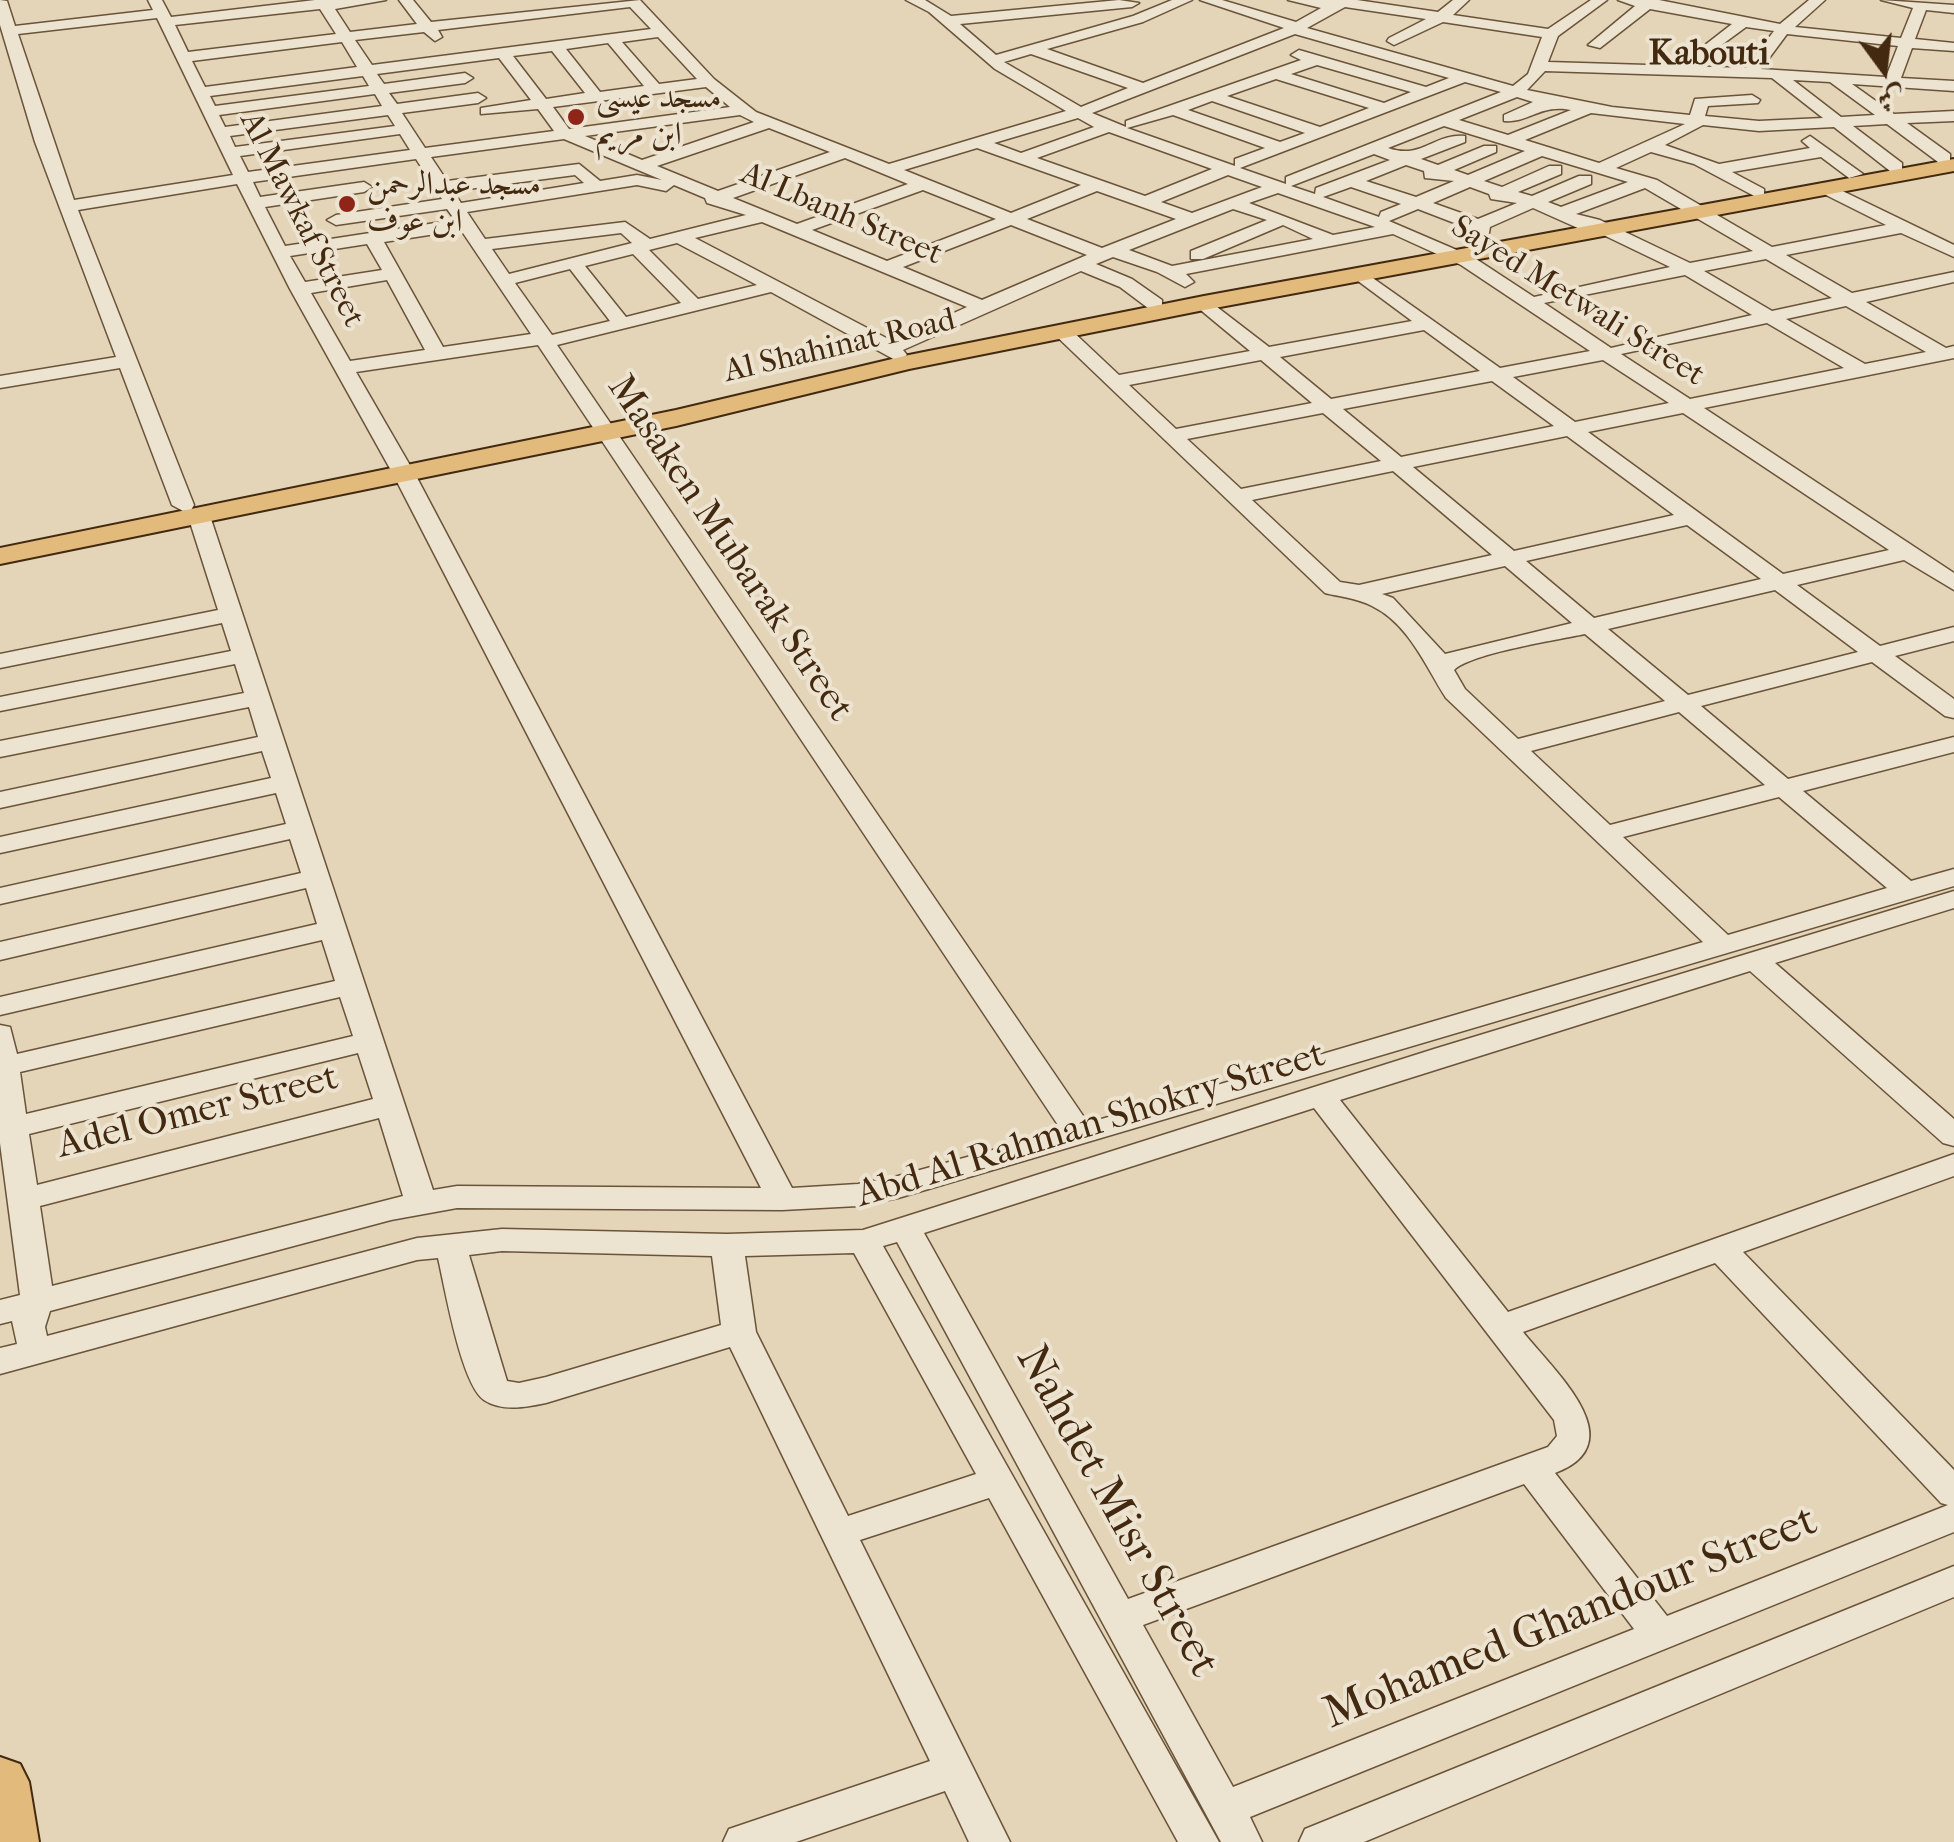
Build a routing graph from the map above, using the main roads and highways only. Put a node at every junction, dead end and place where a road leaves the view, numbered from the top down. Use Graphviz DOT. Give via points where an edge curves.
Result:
graph roads {
  1 [pos="1951,159"];
  2 [pos="1694,208"];
  3 [pos="1203,299"];
  4 [pos="606,428"];
  5 [pos="192,512"];
  6 [pos="0,540"];
  7 [pos="0,556"];
  8 [pos="0,1782"];
  9 [pos="10,1842"];
  1 -- 2 [label="main road"];
  1 -- 2 [label="main road" via="1826,188"];
  2 -- 3 [label="main road, Al Shahinat Road"];
  3 -- 4 [label="main road, Al Shahinat Road"];
  3 -- 4 [label="main road, Al Shahinat Road" via="895,352"];
  4 -- 5 [label="main road, Al Shahinat Road"];
  5 -- 6 [label="main road, Al Shahinat Road"];
  5 -- 7 [label="main road, Al Shahinat Road"];
  8 -- 9 [label="highway"];
}
